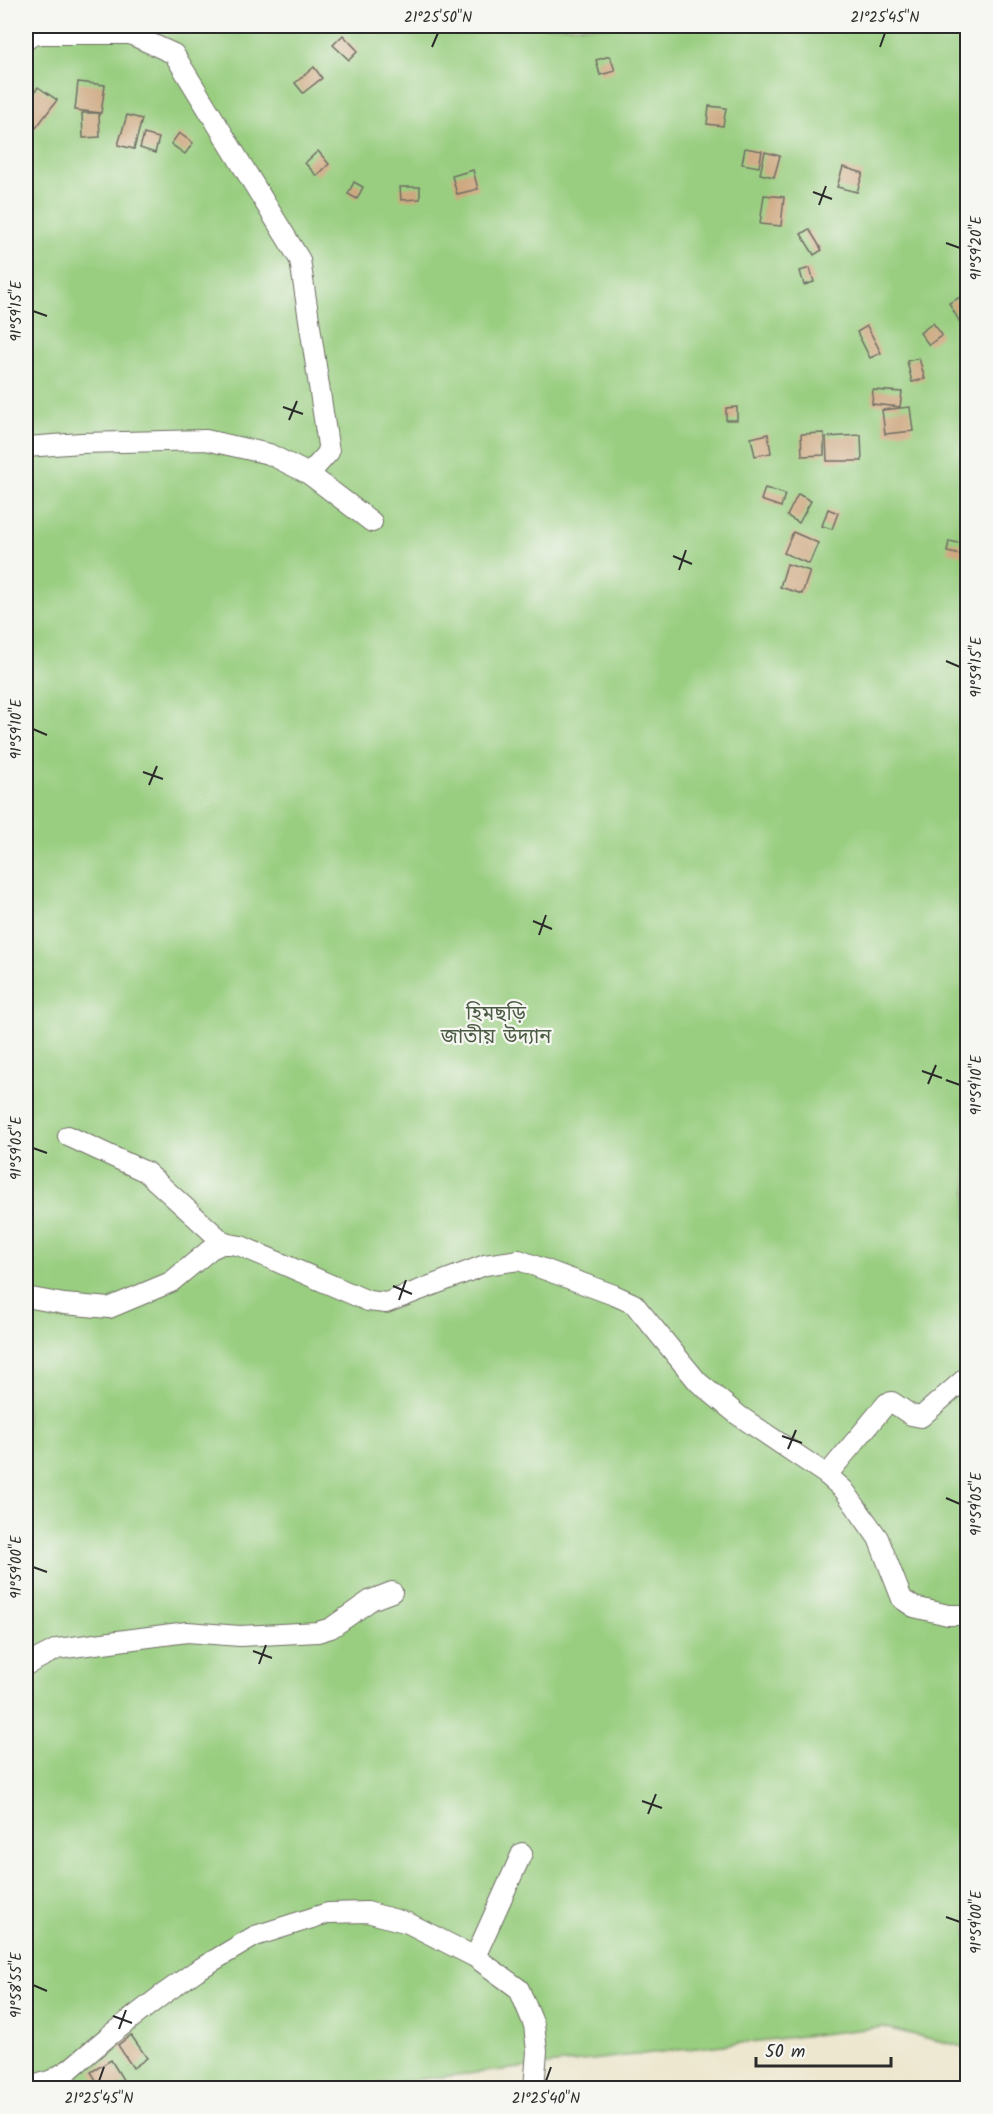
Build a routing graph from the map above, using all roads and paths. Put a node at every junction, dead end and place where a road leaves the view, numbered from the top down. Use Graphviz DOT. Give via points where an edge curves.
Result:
graph roads {
  1 [pos="26,40"];
  2 [pos="26,447"];
  3 [pos="309,474"];
  4 [pos="372,522"];
  5 [pos="68,1136"];
  6 [pos="224,1243"];
  7 [pos="26,1296"];
  8 [pos="968,1376"];
  9 [pos="827,1475"];
  10 [pos="392,1592"];
  11 [pos="968,1615"];
  12 [pos="26,1665"];
  13 [pos="522,1853"];
  14 [pos="475,1957"];
  15 [pos="27,2088"];
  16 [pos="534,2088"];
  1 -- 3 [label="street" via="34,34 130,34 174,54 300,260 329,452"];
  2 -- 3 [label="street" via="206,440 269,454"];
  3 -- 4 [label="street"];
  5 -- 6 [label="street" via="146,1172"];
  6 -- 7 [label="street" via="171,1282 109,1308"];
  6 -- 9 [label="street" via="241,1246 368,1301 386,1303 485,1265 519,1260 614,1295 634,1304 698,1382 738,1415"];
  8 -- 9 [label="street" via="921,1417 887,1403"];
  9 -- 11 [label="street" via="844,1490 878,1538 902,1599 914,1607 948,1616"];
  10 -- 12 [label="street" via="318,1632 240,1636 187,1632 57,1649"];
  13 -- 14 [label="street"];
  14 -- 15 [label="street" via="408,1923 367,1912 328,1913 255,1936 162,1995 70,2070"];
  14 -- 16 [label="street" via="519,1989 534,2025"];
}
